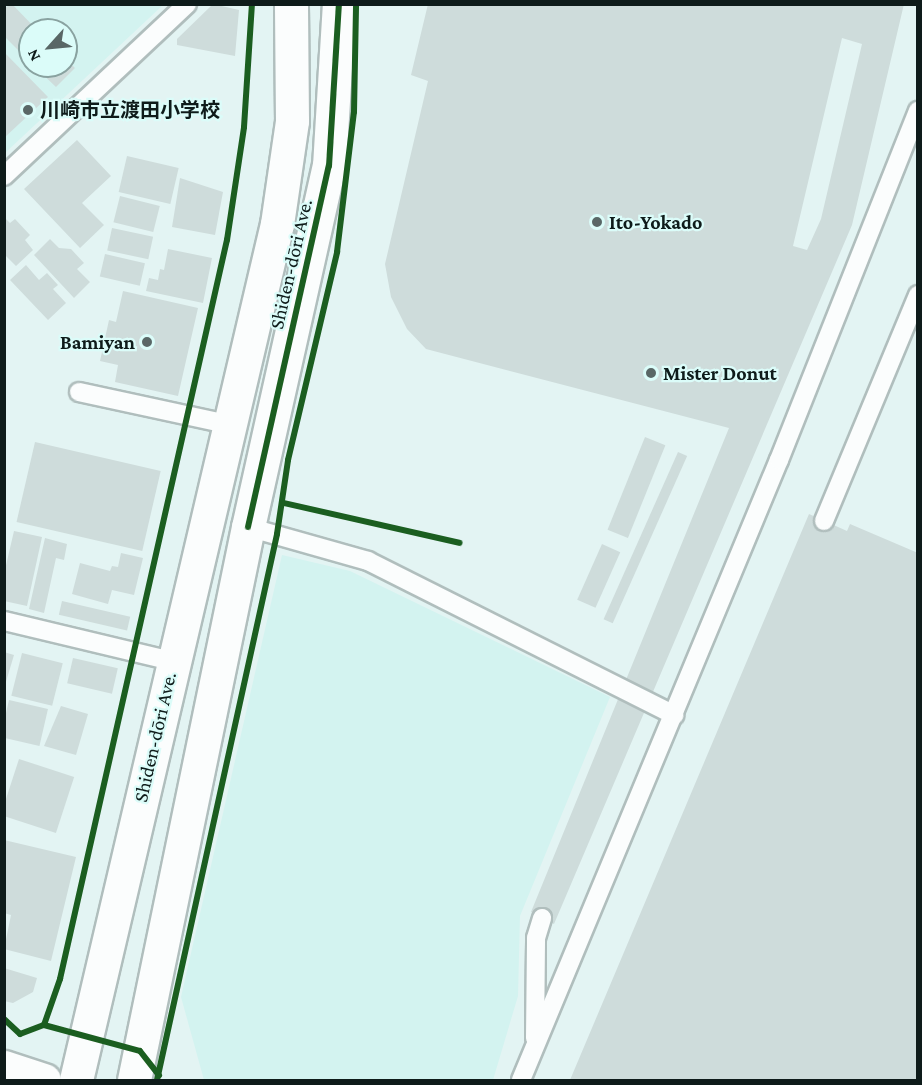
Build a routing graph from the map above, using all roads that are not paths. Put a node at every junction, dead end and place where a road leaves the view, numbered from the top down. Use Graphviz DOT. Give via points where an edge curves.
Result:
graph roads {
  1 [pos="187,4"];
  2 [pos="291,4"];
  3 [pos="339,4"];
  4 [pos="918,111"];
  5 [pos="4,176"];
  6 [pos="918,295"];
  7 [pos="79,392"];
  8 [pos="231,425"];
  9 [pos="824,521"];
  10 [pos="248,527"];
  11 [pos="4,621"];
  12 [pos="172,661"];
  13 [pos="674,715"];
  14 [pos="542,918"];
  15 [pos="535,1049"];
  16 [pos="4,1067"];
  17 [pos="44,1080"];
  18 [pos="76,1080"];
  19 [pos="134,1080"];
  20 [pos="522,1080"];
  1 -- 5 [label="lane"];
  2 -- 8 [label="street, Shiden-dōri Ave." via="292,121 277,224"];
  3 -- 10 [label="street, Shiden-dōri Ave." via="329,166"];
  4 -- 13 [label="lane"];
  6 -- 9 [label="lane"];
  7 -- 8 [label="lane"];
  8 -- 12 [label="street, Shiden-dōri Ave."];
  10 -- 13 [label="lane" via="368,561"];
  10 -- 19 [label="street, Shiden-dōri Ave."];
  11 -- 12 [label="lane"];
  12 -- 18 [label="street, Shiden-dōri Ave."];
  13 -- 15 [label="lane"];
  14 -- 15 [label="lane" via="536,938"];
  15 -- 20 [label="lane"];
  16 -- 17 [label="street"];
}
